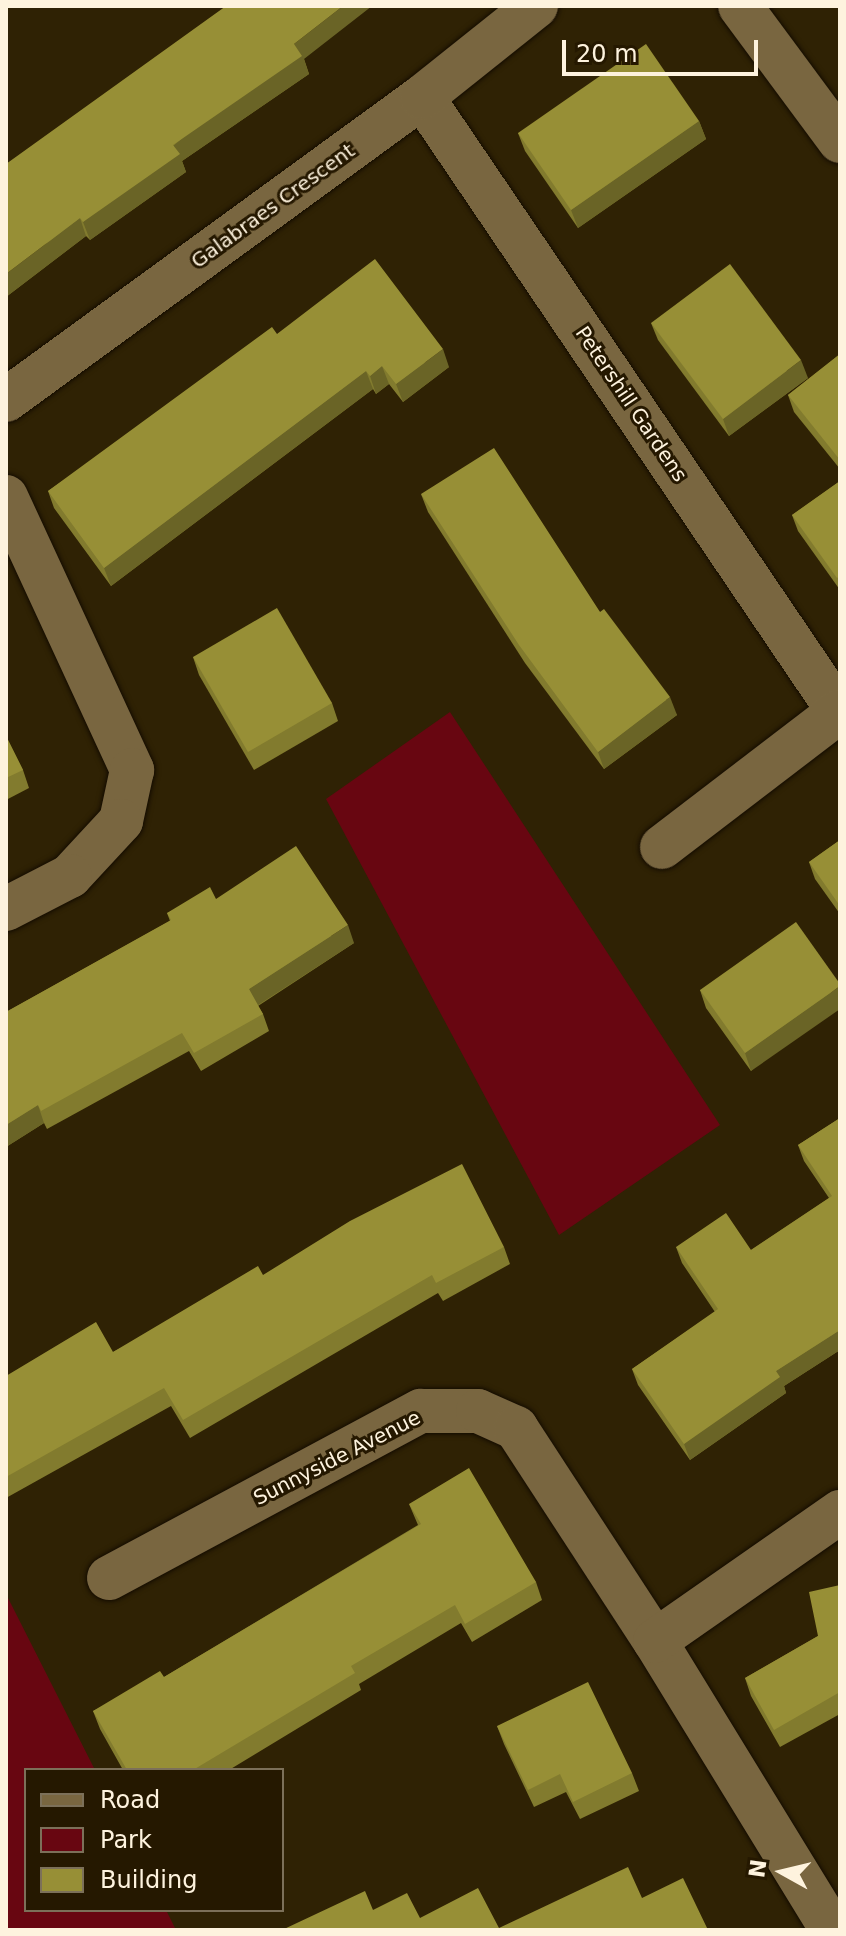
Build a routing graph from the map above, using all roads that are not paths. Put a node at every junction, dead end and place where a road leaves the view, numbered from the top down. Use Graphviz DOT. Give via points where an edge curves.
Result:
graph roads {
  1 [pos="536,6"];
  2 [pos="740,6"];
  3 [pos="422,97"];
  4 [pos="840,141"];
  5 [pos="6,400"];
  6 [pos="6,497"];
  7 [pos="840,712"];
  8 [pos="662,847"];
  9 [pos="6,909"];
  10 [pos="840,1512"];
  11 [pos="109,1578"];
  12 [pos="655,1641"];
  13 [pos="832,1930"];
  1 -- 3 [label="street, Galabraes Crescent"];
  2 -- 4 [label="street"];
  3 -- 5 [label="street, Galabraes Crescent"];
  3 -- 7 [label="street, Petershill Gardens"];
  6 -- 9 [label="street" via="132,770 121,821 70,876"];
  7 -- 8 [label="street, Petershill Gardens"];
  10 -- 12 [label="street"];
  11 -- 12 [label="street, Sunnyside Avenue" via="421,1411 478,1411 516,1428"];
  12 -- 13 [label="street, Sunnyside Avenue"];
}
